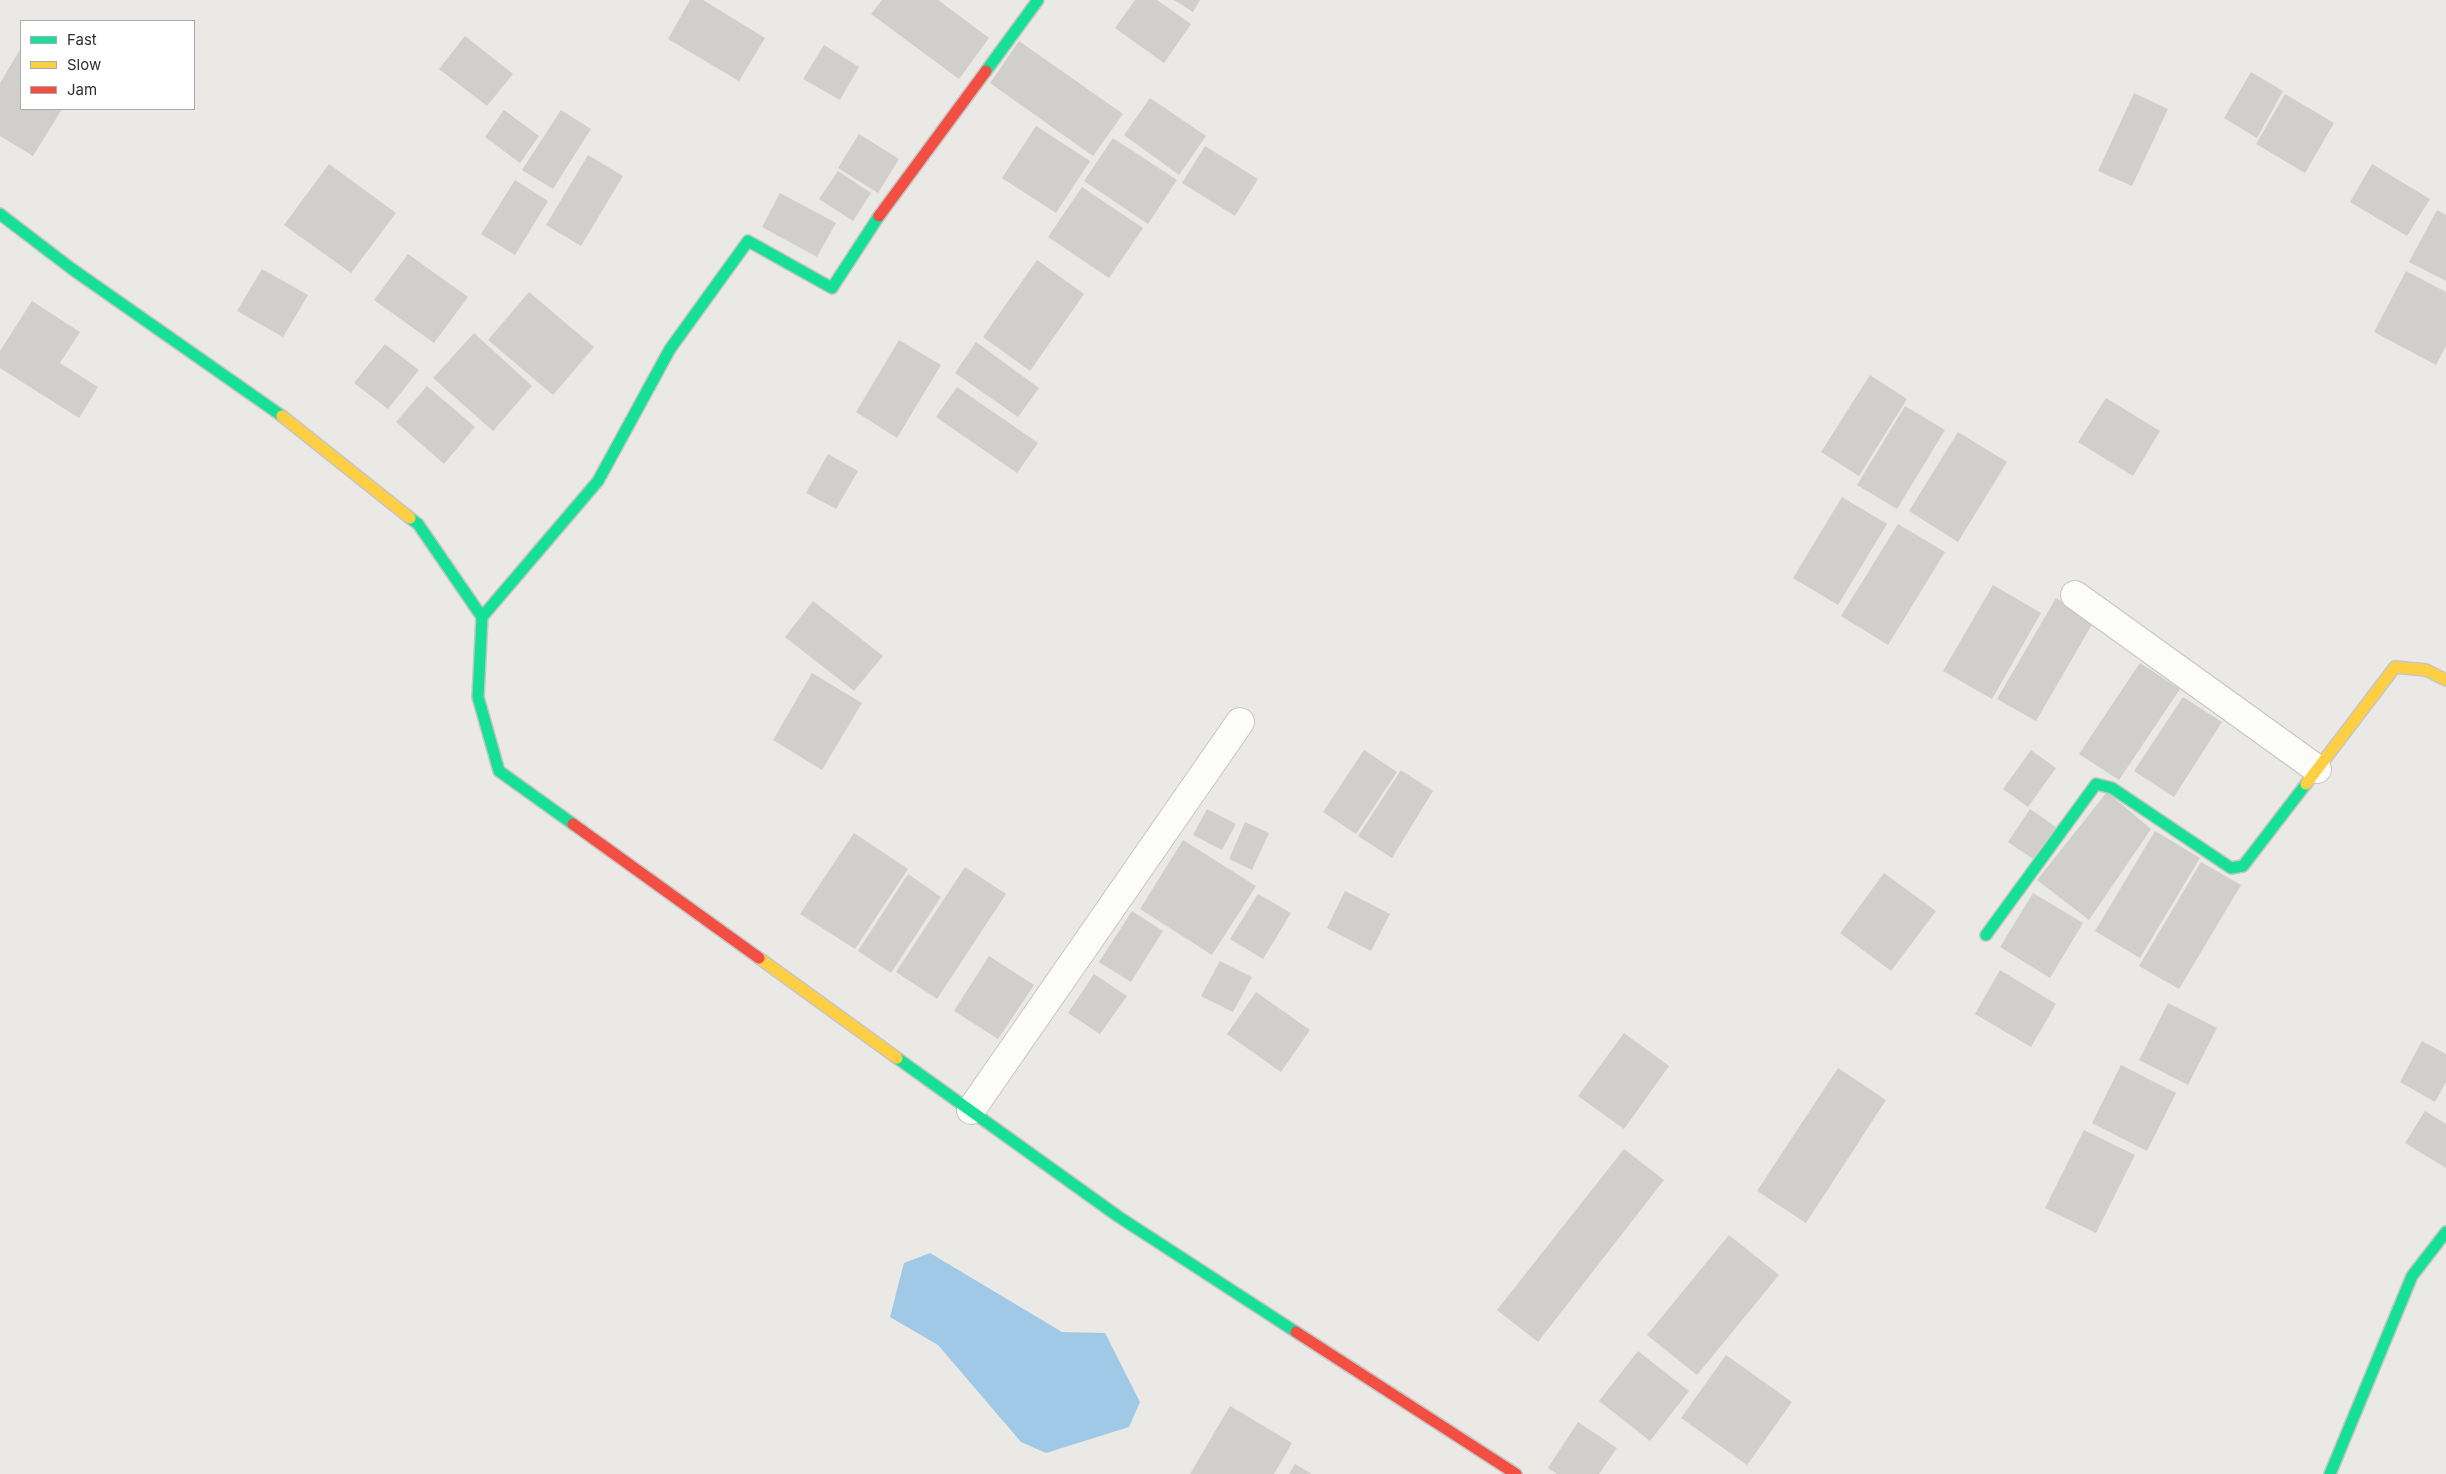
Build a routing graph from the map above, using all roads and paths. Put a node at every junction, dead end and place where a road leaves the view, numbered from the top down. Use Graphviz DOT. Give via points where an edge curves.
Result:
graph roads {
  1 [pos="1038,0"];
  2 [pos="0,214"];
  3 [pos="2075,595"];
  4 [pos="482,617"];
  5 [pos="2446,680"];
  6 [pos="1240,722"];
  7 [pos="2317,770"];
  8 [pos="1986,936"];
  9 [pos="971,1110"];
  10 [pos="2446,1232"];
  11 [pos="1516,1474"];
  12 [pos="2330,1474"];
  1 -- 4 [label="street" via="863,237 832,288 748,241 670,349 598,481"];
  2 -- 4 [label="street" via="72,269 281,415 418,524"];
  3 -- 7 [label="street"];
  4 -- 9 [label="street" via="478,697 499,771"];
  5 -- 7 [label="street" via="2426,670 2395,667"];
  6 -- 9 [label="street"];
  7 -- 8 [label="street" via="2243,866 2230,868 2112,788 2096,784"];
  9 -- 11 [label="street" via="1119,1217"];
  10 -- 12 [label="street" via="2412,1276"];
}
